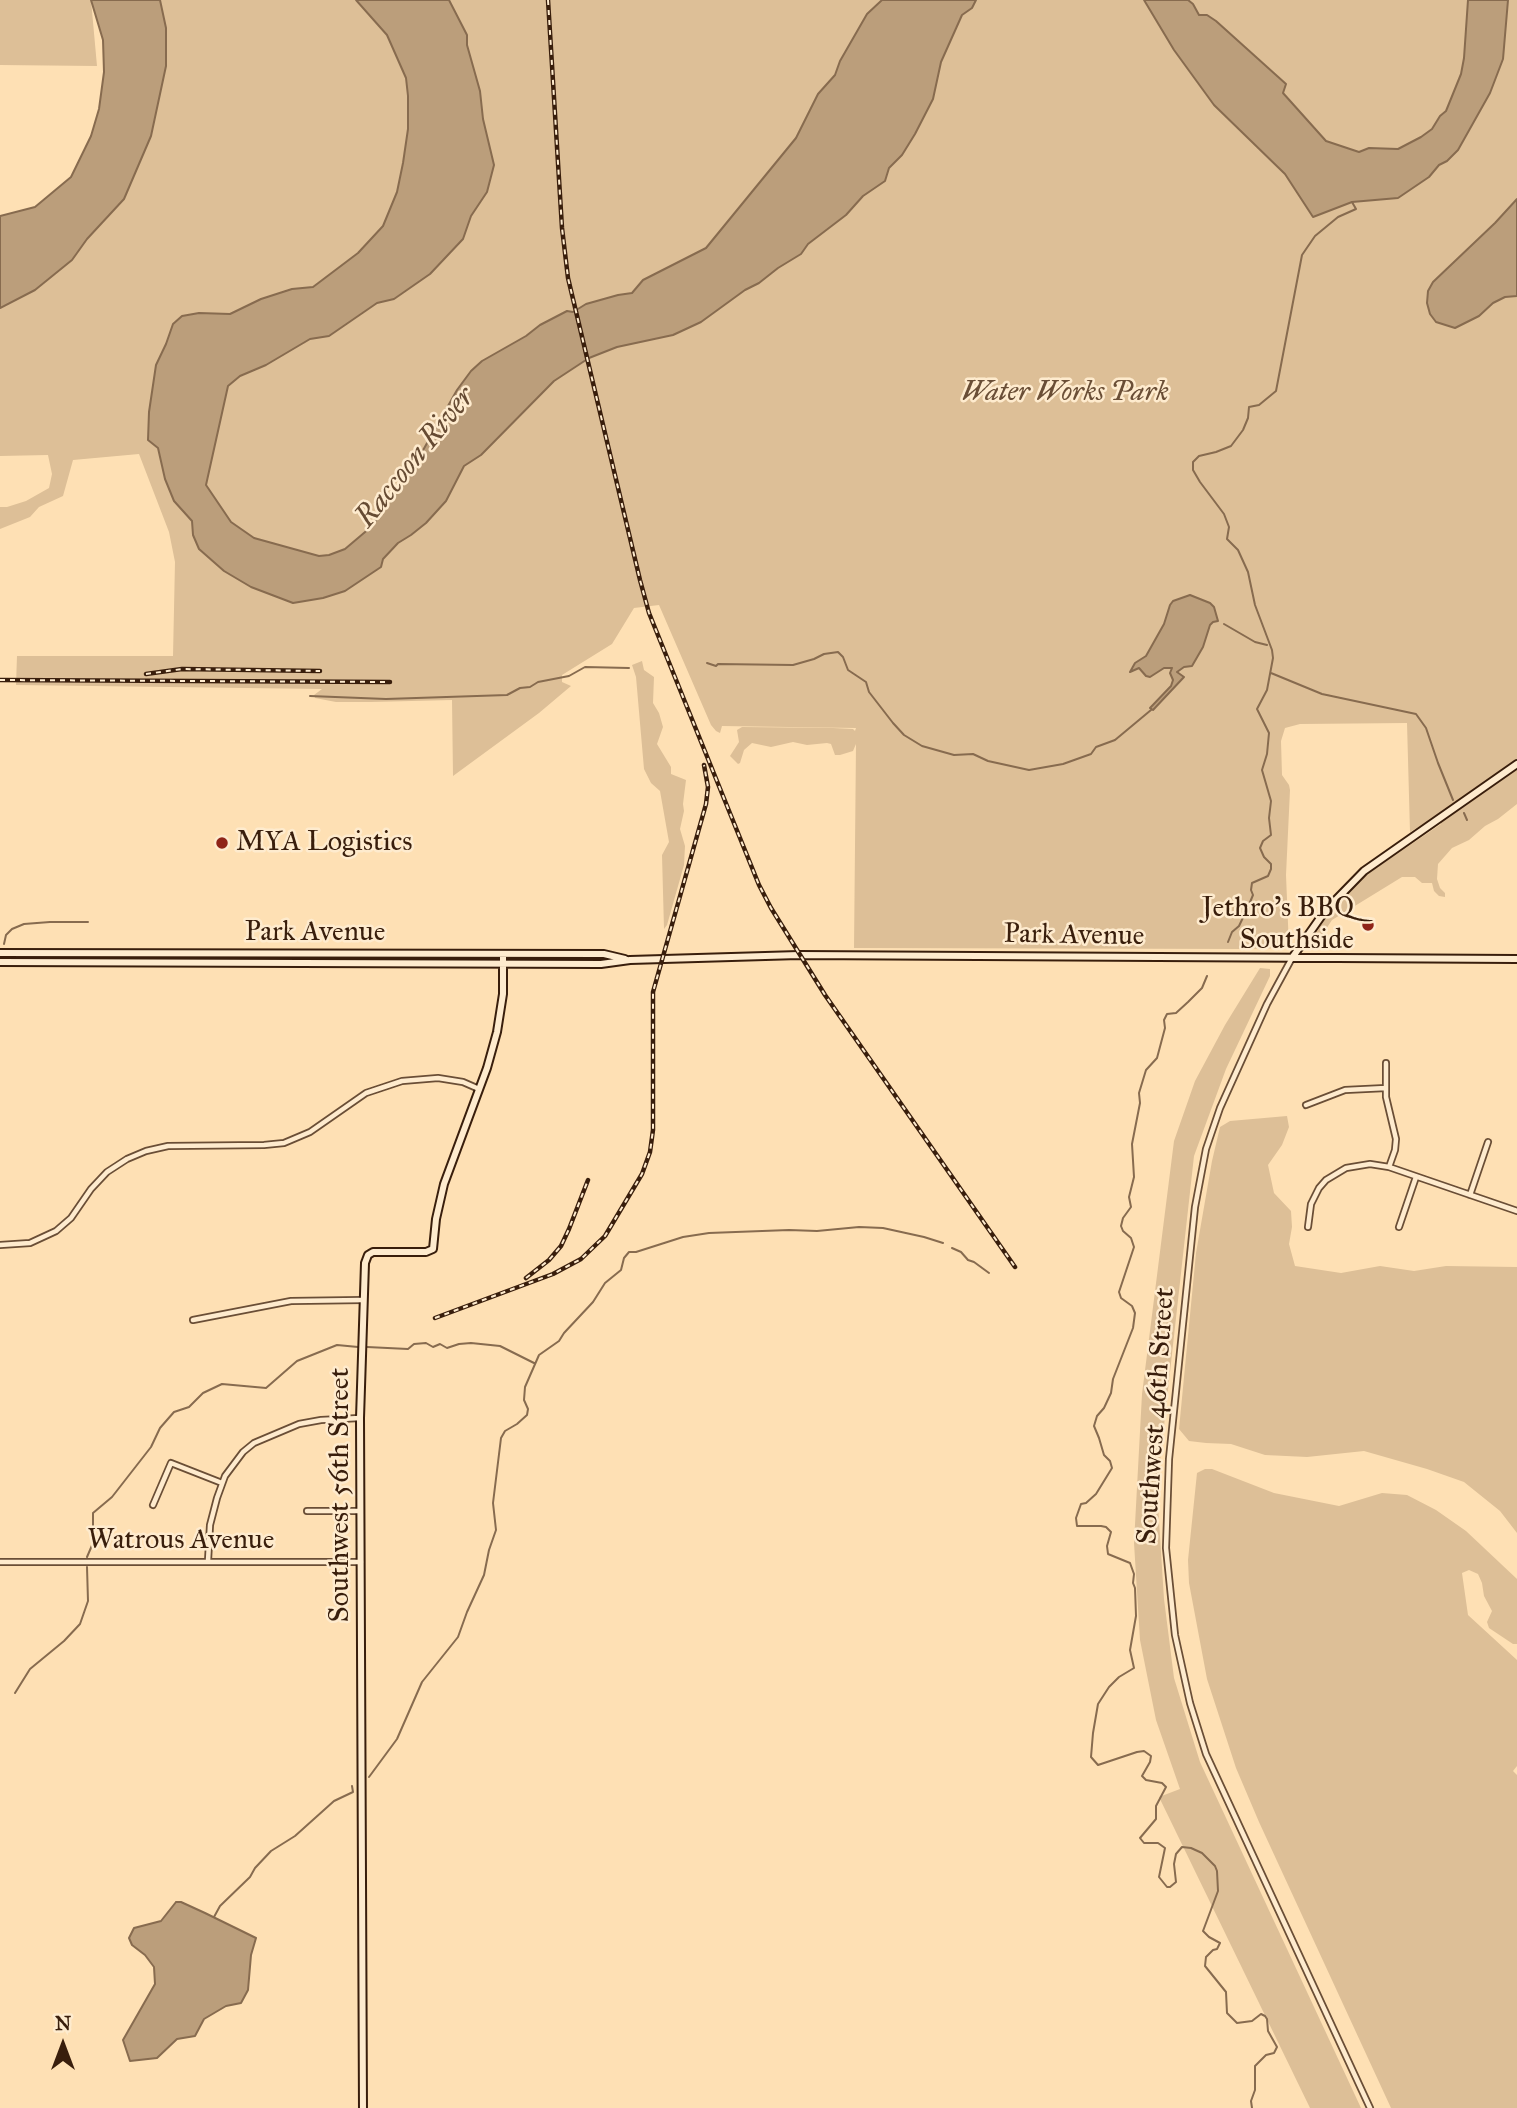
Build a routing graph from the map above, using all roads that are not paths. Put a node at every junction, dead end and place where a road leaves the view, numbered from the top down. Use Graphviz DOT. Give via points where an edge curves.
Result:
graph roads {
  1 [pos="1517,764"];
  2 [pos="0,953"];
  3 [pos="503,954"];
  4 [pos="1292,958"];
  5 [pos="1517,959"];
  6 [pos="630,960"];
  7 [pos="0,962"];
  8 [pos="503,964"];
  9 [pos="1386,1063"];
  10 [pos="1386,1088"];
  11 [pos="479,1089"];
  12 [pos="1306,1105"];
  13 [pos="1488,1142"];
  14 [pos="1389,1167"];
  15 [pos="1416,1177"];
  16 [pos="1470,1195"];
  17 [pos="1517,1211"];
  18 [pos="1308,1227"];
  19 [pos="1399,1227"];
  20 [pos="0,1245"];
  21 [pos="363,1300"];
  22 [pos="193,1320"];
  23 [pos="360,1418"];
  24 [pos="222,1483"];
  25 [pos="153,1505"];
  26 [pos="307,1511"];
  27 [pos="361,1511"];
  28 [pos="208,1561"];
  29 [pos="0,1562"];
  30 [pos="361,1562"];
  31 [pos="363,2108"];
  32 [pos="1370,2108"];
  1 -- 4 [label="main road" via="1357,877 1325,911"];
  2 -- 3 [label="main road, Park Avenue"];
  3 -- 6 [label="main road, Park Avenue" via="604,954"];
  3 -- 8 [label="main road, Southwest 56th Street"];
  4 -- 5 [label="main road, Park Avenue"];
  4 -- 6 [label="main road, Park Avenue" via="799,955"];
  4 -- 32 [label="street, Southwest 46th Street" via="1216,1118 1199,1182 1169,1459 1168,1575 1182,1672 1206,1754"];
  6 -- 8 [label="main road, Park Avenue"];
  7 -- 8 [label="main road, Park Avenue"];
  8 -- 11 [label="main road, Southwest 56th Street" via="497,1032"];
  9 -- 10 [label="street"];
  10 -- 12 [label="street" via="1345,1090"];
  10 -- 14 [label="street" via="1396,1139"];
  11 -- 20 [label="street" via="438,1078 402,1081 366,1093 310,1132 284,1143 146,1151 107,1172 56,1231 30,1243"];
  11 -- 21 [label="main road, Southwest 56th Street" via="444,1184 433,1250 368,1255"];
  13 -- 16 [label="street"];
  14 -- 15 [label="street"];
  14 -- 18 [label="street" via="1357,1165 1331,1176 1316,1194"];
  15 -- 16 [label="street"];
  15 -- 19 [label="street"];
  16 -- 17 [label="street"];
  21 -- 22 [label="street" via="291,1301"];
  21 -- 23 [label="main road, Southwest 56th Street"];
  23 -- 24 [label="street" via="321,1419 272,1434 243,1452"];
  23 -- 27 [label="main road, Southwest 56th Street"];
  24 -- 25 [label="street" via="171,1463"];
  24 -- 28 [label="street" via="210,1525"];
  26 -- 27 [label="street"];
  27 -- 30 [label="main road, Southwest 56th Street"];
  28 -- 29 [label="street, Watrous Avenue"];
  28 -- 30 [label="street, Watrous Avenue"];
  30 -- 31 [label="main road, Southwest 56th Street"];
}
